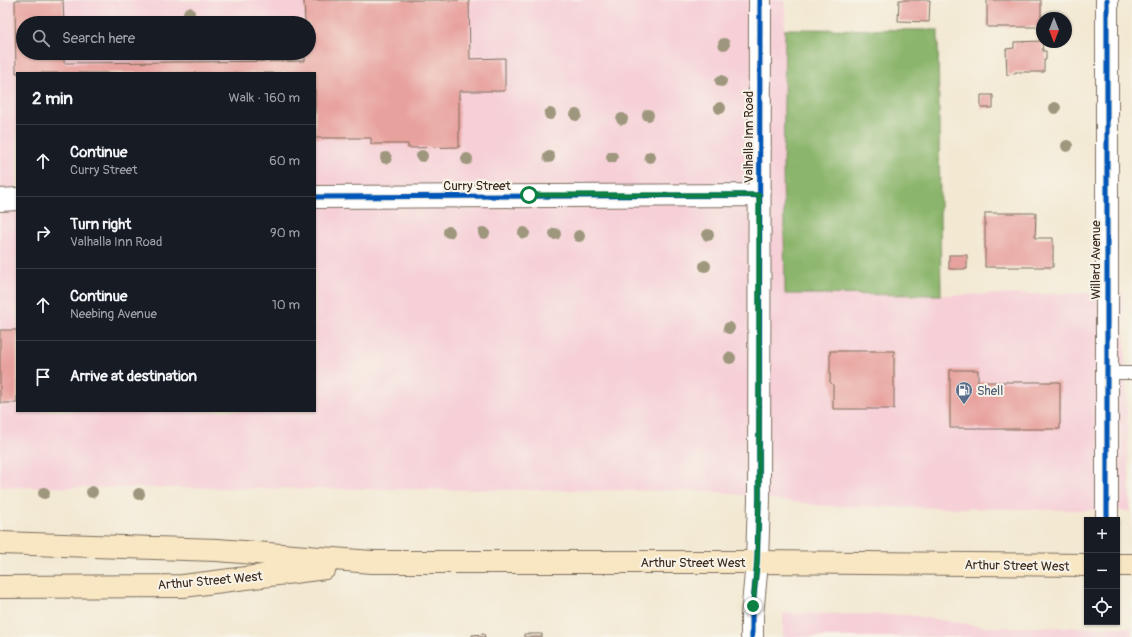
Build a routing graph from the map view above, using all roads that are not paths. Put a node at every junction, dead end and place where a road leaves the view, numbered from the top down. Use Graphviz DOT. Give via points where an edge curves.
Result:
graph roads {
  1 [pos="760,0"];
  2 [pos="1107,0"];
  3 [pos="759,195"];
  4 [pos="316,197"];
  5 [pos="16,199"];
  6 [pos="0,200"];
  7 [pos="1106,373"];
  8 [pos="1132,373"];
  9 [pos="1106,517"];
  10 [pos="0,543"];
  11 [pos="372,562"];
  12 [pos="757,562"];
  13 [pos="1084,565"];
  14 [pos="1120,565"];
  15 [pos="1132,565"];
  16 [pos="0,587"];
  17 [pos="752,637"];
  1 -- 3 [label="street, Valhalla Inn Road"];
  2 -- 7 [label="street, Willard Avenue"];
  3 -- 4 [label="street, Curry Street"];
  3 -- 12 [label="street, Valhalla Inn Road"];
  5 -- 6 [label="street"];
  7 -- 8 [label="lane"];
  7 -- 9 [label="street, Willard Avenue"];
  10 -- 11 [label="main road, Arthur Street West" via="217,550"];
  11 -- 12 [label="main road, Arthur Street West"];
  11 -- 16 [label="main road, Arthur Street West" via="183,586"];
  12 -- 13 [label="main road, Arthur Street West"];
  12 -- 17 [label="street, Valhalla Inn Road"];
  14 -- 15 [label="main road"];
}
